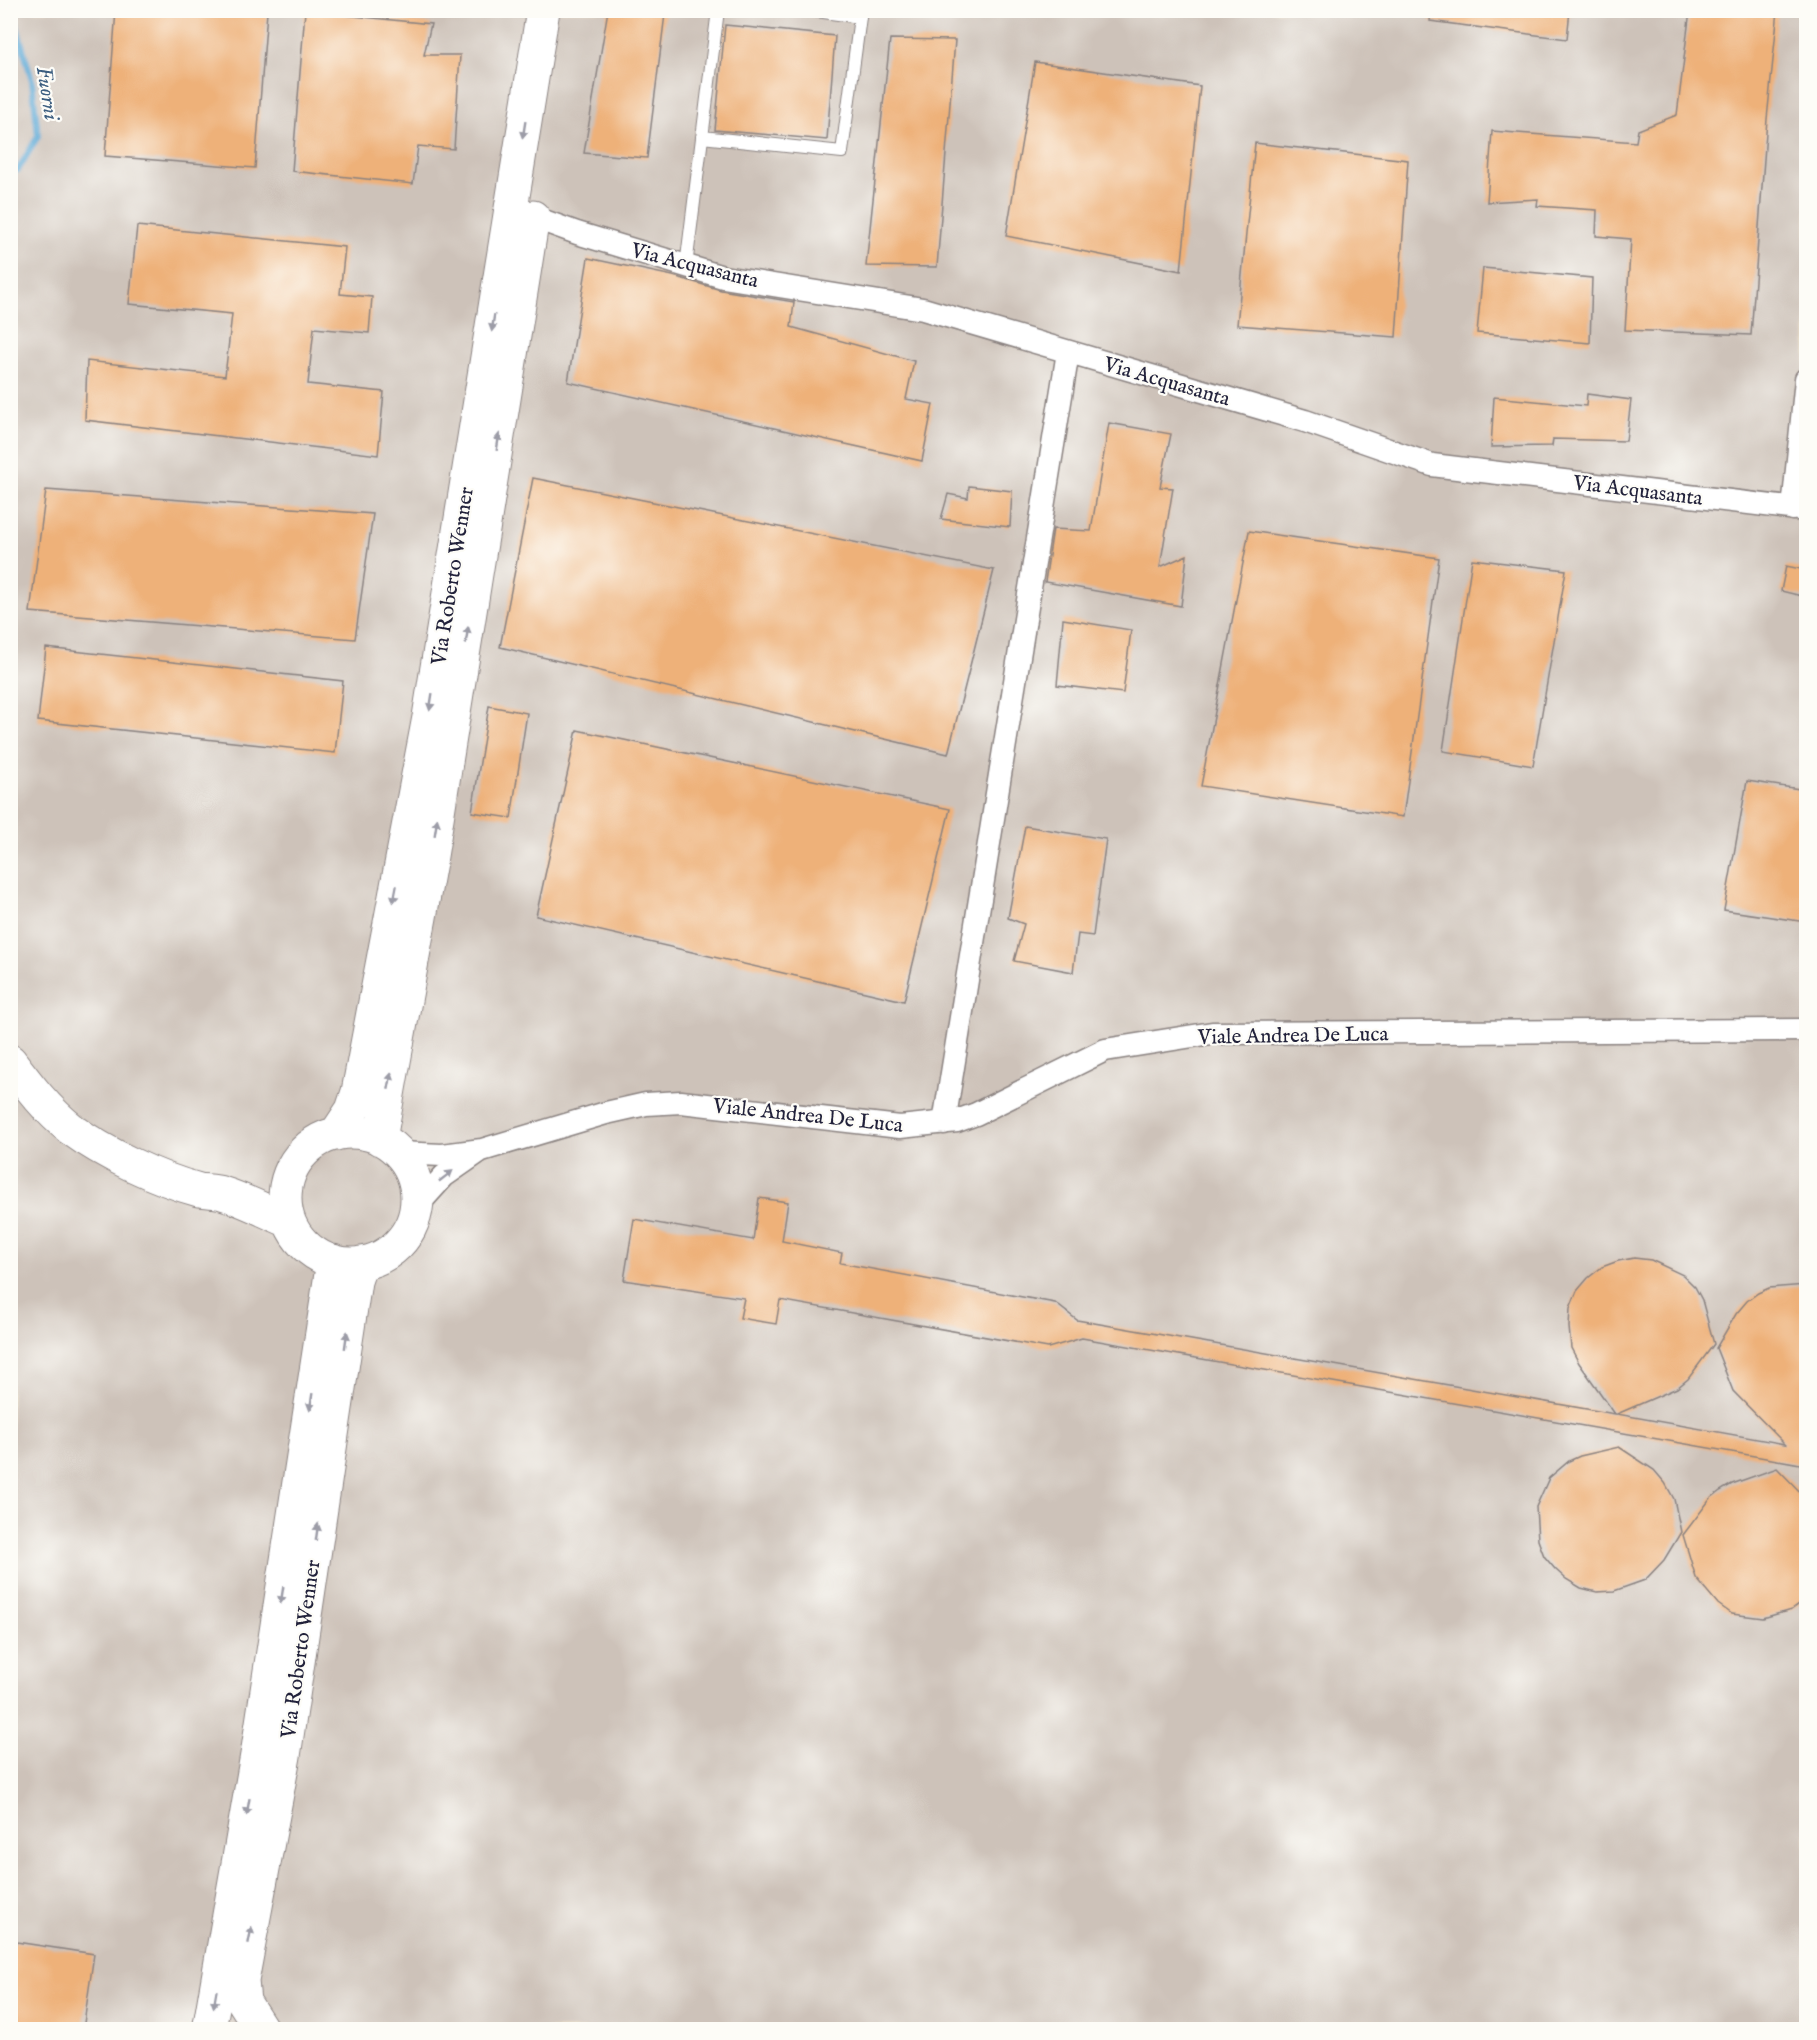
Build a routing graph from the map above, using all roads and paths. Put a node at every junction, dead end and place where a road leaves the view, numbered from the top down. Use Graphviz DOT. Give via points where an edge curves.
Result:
graph roads {
  1 [pos="543,10"];
  2 [pos="562,10"];
  3 [pos="718,10"];
  4 [pos="809,10"];
  5 [pos="702,136"];
  6 [pos="533,217"];
  7 [pos="686,266"];
  8 [pos="1068,352"];
  9 [pos="1806,379"];
  10 [pos="1800,509"];
  11 [pos="1806,1029"];
  12 [pos="10,1061"];
  13 [pos="944,1123"];
  14 [pos="336,1134"];
  15 [pos="389,1146"];
  16 [pos="482,1150"];
  17 [pos="289,1176"];
  18 [pos="221,1192"];
  19 [pos="416,1207"];
  20 [pos="290,1221"];
  21 [pos="347,1262"];
  22 [pos="209,2030"];
  23 [pos="262,2030"];
  1 -- 14 [label="main road, Via Roberto Wenner, one-way" via="429,717 358,1092 352,1110"];
  2 -- 6 [label="main road, Via Roberto Wenner"];
  3 -- 5 [label="lane"];
  4 -- 5 [label="lane" via="860,17 842,152"];
  5 -- 7 [label="lane"];
  6 -- 7 [label="street, Via Acquasanta"];
  15 -- 6 [label="main road, Via Roberto Wenner, one-way"];
  7 -- 8 [label="street, Via Acquasanta" via="723,277 923,309"];
  8 -- 10 [label="street, Via Acquasanta" via="1305,421 1432,465"];
  8 -- 13 [label="street"];
  9 -- 10 [label="street"];
  11 -- 13 [label="street, Viale Andrea De Luca" via="1212,1033 1105,1050 976,1114"];
  12 -- 18 [label="main road" via="49,1108 105,1150 169,1179 200,1190"];
  13 -- 16 [label="street, Viale Andrea De Luca" via="900,1127 681,1102 645,1104"];
  14 -- 15 [label="main road" via="358,1132"];
  14 -- 17 [label="main road" via="312,1145 294,1164"];
  15 -- 16 [label="street" via="442,1155"];
  15 -- 19 [label="main road" via="412,1172"];
  19 -- 16 [label="street, one-way" via="444,1176"];
  17 -- 18 [label="main road" via="274,1183"];
  17 -- 20 [label="main road" via="285,1196"];
  18 -- 20 [label="main road"];
  19 -- 21 [label="main road" via="402,1239 383,1254"];
  20 -- 21 [label="main road" via="307,1246 322,1257"];
  21 -- 22 [label="main road, Via Roberto Wenner, one-way"];
  23 -- 21 [label="main road, Via Roberto Wenner, one-way" via="244,2002 242,1981 284,1756 355,1281"];
}
